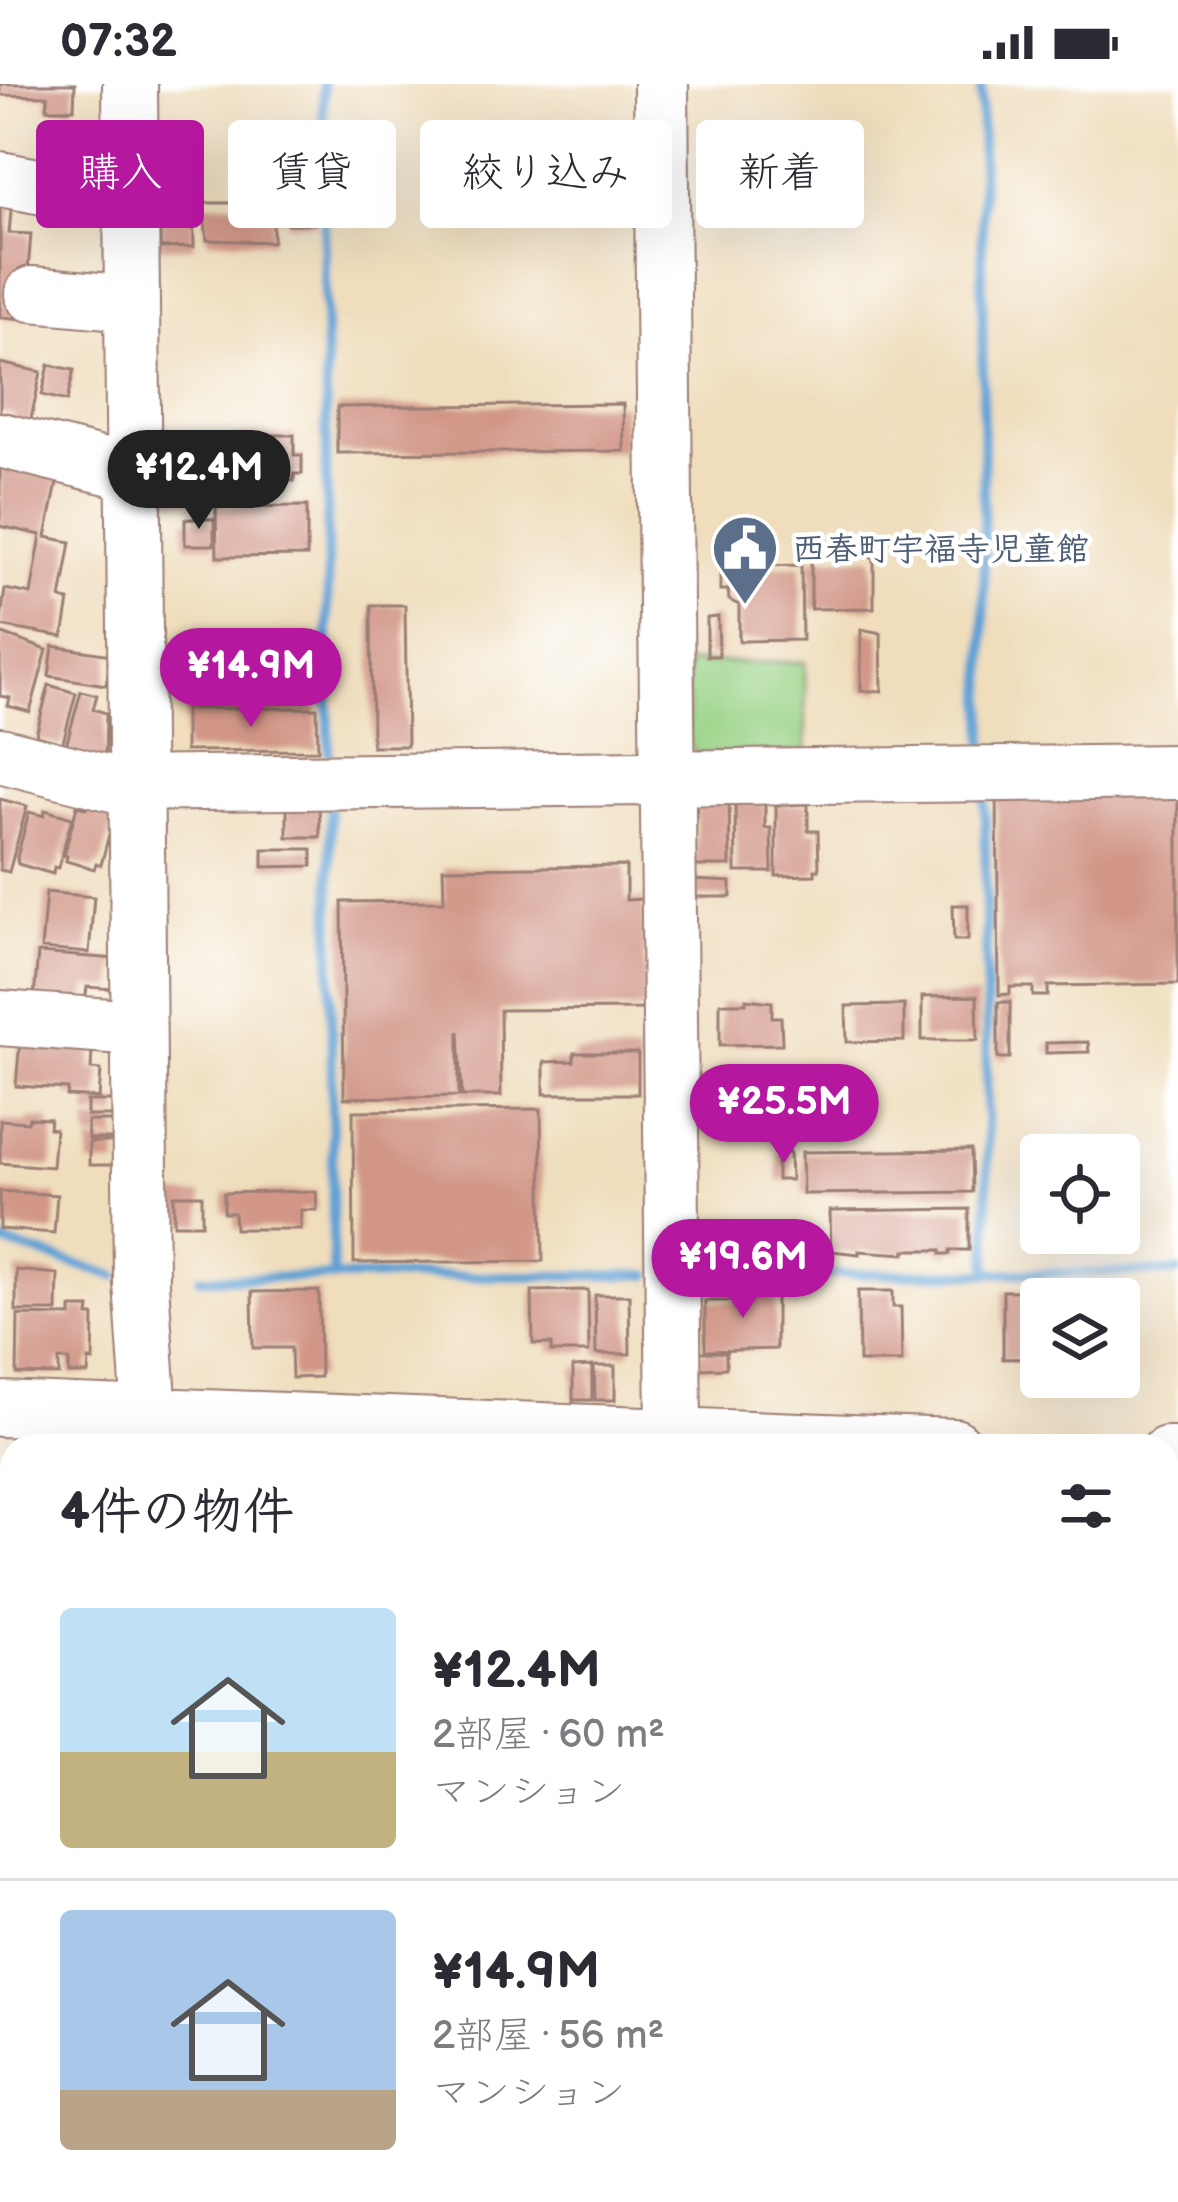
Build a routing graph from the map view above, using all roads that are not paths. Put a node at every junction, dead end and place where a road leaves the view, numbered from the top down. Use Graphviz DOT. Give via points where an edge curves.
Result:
graph roads {
  1 [pos="130,84"];
  2 [pos="661,84"];
  3 [pos="130,120"];
  4 [pos="0,178"];
  5 [pos="36,185"];
  6 [pos="130,228"];
  7 [pos="32,294"];
  8 [pos="131,303"];
  9 [pos="0,440"];
  10 [pos="133,473"];
  11 [pos="0,755"];
  12 [pos="1178,772"];
  13 [pos="667,776"];
  14 [pos="134,784"];
  15 [pos="0,1018"];
  16 [pos="136,1028"];
  17 [pos="0,1409"];
  18 [pos="154,1431"];
  19 [pos="544,1434"];
  20 [pos="674,1434"];
  1 -- 3 [label="street"];
  2 -- 13 [label="street"];
  4 -- 5 [label="street"];
  6 -- 8 [label="street"];
  7 -- 8 [label="street"];
  8 -- 10 [label="street"];
  9 -- 10 [label="street"];
  10 -- 14 [label="street"];
  11 -- 14 [label="street"];
  12 -- 13 [label="street"];
  13 -- 14 [label="street"];
  13 -- 20 [label="street"];
  14 -- 16 [label="street"];
  15 -- 16 [label="street"];
  16 -- 18 [label="street" via="141,1283"];
  17 -- 18 [label="street"];
  18 -- 19 [label="street"];
}
